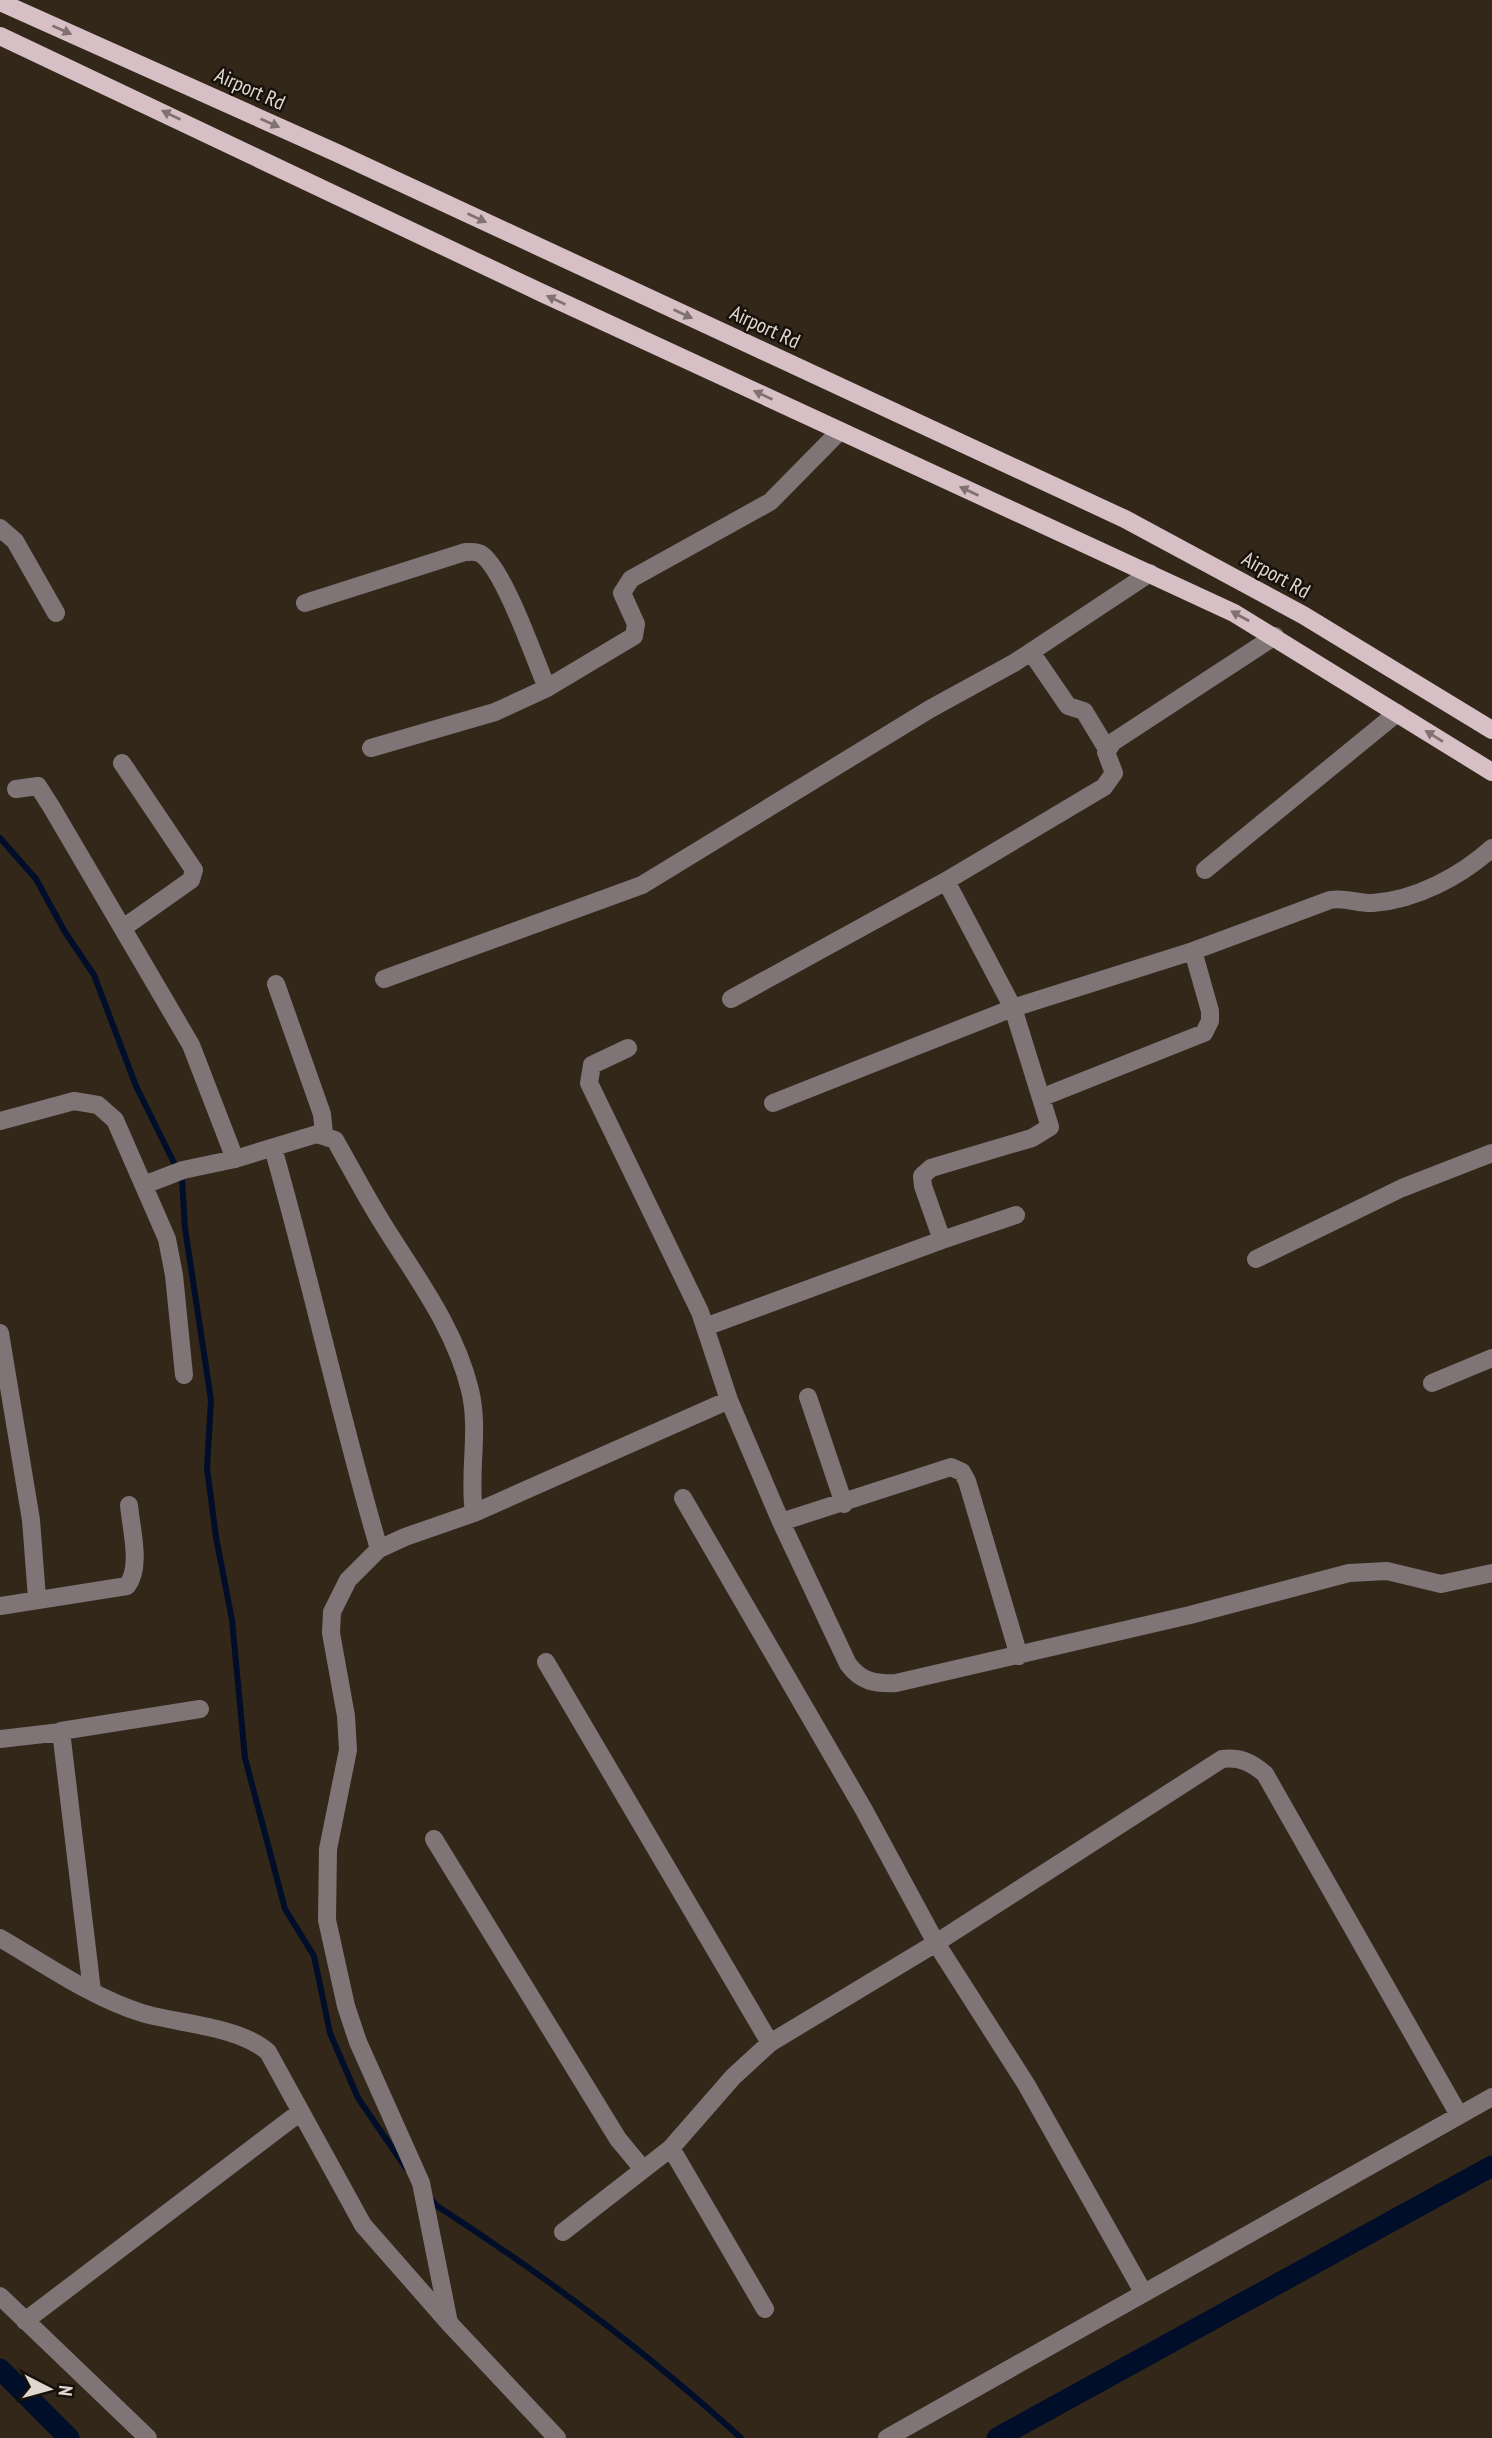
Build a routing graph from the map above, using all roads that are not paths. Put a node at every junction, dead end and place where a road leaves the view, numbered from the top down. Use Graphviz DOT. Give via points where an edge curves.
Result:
graph roads {
  1 [pos="0,2"];
  2 [pos="0,36"];
  3 [pos="840,431"];
  4 [pos="0,528"];
  5 [pos="1150,573"];
  6 [pos="306,603"];
  7 [pos="56,613"];
  8 [pos="1275,636"];
  9 [pos="1031,652"];
  10 [pos="547,688"];
  11 [pos="1397,713"];
  12 [pos="1492,730"];
  13 [pos="371,748"];
  14 [pos="1107,749"];
  15 [pos="122,763"];
  16 [pos="1492,772"];
  17 [pos="16,789"];
  18 [pos="1492,848"];
  19 [pos="1205,870"];
  20 [pos="946,881"];
  21 [pos="122,928"];
  22 [pos="1193,951"];
  23 [pos="384,979"];
  24 [pos="276,984"];
  25 [pos="731,999"];
  26 [pos="1013,1008"];
  27 [pos="628,1048"];
  28 [pos="1042,1097"];
  29 [pos="773,1102"];
  30 [pos="0,1121"];
  31 [pos="324,1134"];
  32 [pos="273,1148"];
  33 [pos="1492,1153"];
  34 [pos="235,1159"];
  35 [pos="148,1183"];
  36 [pos="1016,1215"];
  37 [pos="942,1240"];
  38 [pos="1256,1259"];
  39 [pos="705,1327"];
  40 [pos="0,1333"];
  41 [pos="1492,1358"];
  42 [pos="184,1375"];
  43 [pos="1432,1383"];
  44 [pos="808,1397"];
  45 [pos="729,1400"];
  46 [pos="683,1498"];
  47 [pos="844,1504"];
  48 [pos="128,1505"];
  49 [pos="474,1513"];
  50 [pos="781,1522"];
  51 [pos="379,1549"];
  52 [pos="1492,1573"];
  53 [pos="37,1598"];
  54 [pos="0,1606"];
  55 [pos="1018,1656"];
  56 [pos="546,1662"];
  57 [pos="200,1709"];
  58 [pos="61,1732"];
  59 [pos="0,1739"];
  60 [pos="434,1839"];
  61 [pos="0,1938"];
  62 [pos="936,1943"];
  63 [pos="92,1992"];
  64 [pos="770,2043"];
  65 [pos="1492,2096"];
  66 [pos="299,2113"];
  67 [pos="1458,2115"];
  68 [pos="671,2148"];
  69 [pos="642,2168"];
  70 [pos="563,2232"];
  71 [pos="1143,2292"];
  72 [pos="0,2296"];
  73 [pos="765,2309"];
  74 [pos="25,2321"];
  75 [pos="449,2323"];
  76 [pos="148,2438"];
  77 [pos="557,2438"];
  78 [pos="887,2438"];
  1 -- 12 [label="main road, Airport Rd, one-way" via="1125,519 1303,615"];
  3 -- 2 [label="main road, one-way"];
  5 -- 3 [label="main road, one-way"];
  3 -- 10 [label="street" via="770,502 631,579 622,593 636,624 634,636"];
  4 -- 7 [label="street" via="15,541"];
  8 -- 5 [label="main road, one-way"];
  5 -- 9 [label="street"];
  6 -- 10 [label="street" via="465,552 482,554 516,613"];
  8 -- 11 [label="main road"];
  8 -- 14 [label="street"];
  9 -- 14 [label="street" via="1068,706 1084,711"];
  9 -- 23 [label="street" via="642,884"];
  10 -- 13 [label="street" via="495,712"];
  16 -- 11 [label="main road, one-way"];
  11 -- 19 [label="street"];
  14 -- 20 [label="street" via="1114,773 1104,787"];
  15 -- 21 [label="street" via="194,870 191,880"];
  17 -- 21 [label="street" via="33,785 41,789"];
  18 -- 22 [label="street" via="1463,872 1430,887 1375,903 1330,900"];
  20 -- 25 [label="street"];
  20 -- 26 [label="street"];
  21 -- 34 [label="street" via="201,1064"];
  22 -- 26 [label="street"];
  22 -- 28 [label="street" via="1210,1011 1204,1032"];
  24 -- 31 [label="street" via="322,1114"];
  26 -- 28 [label="street"];
  26 -- 29 [label="street"];
  27 -- 39 [label="street" via="592,1065 589,1083"];
  28 -- 37 [label="street" via="1050,1121 1045,1133 925,1171 922,1186"];
  30 -- 35 [label="street" via="59,1103 98,1105 115,1120"];
  31 -- 32 [label="street"];
  31 -- 49 [label="street" via="335,1140 449,1333 470,1391"];
  32 -- 34 [label="street"];
  32 -- 51 [label="street"];
  33 -- 38 [label="street" via="1402,1188"];
  34 -- 35 [label="street"];
  35 -- 42 [label="street" via="172,1259"];
  36 -- 37 [label="street"];
  37 -- 39 [label="street"];
  39 -- 45 [label="street"];
  40 -- 53 [label="street" via="31,1520"];
  41 -- 43 [label="street"];
  44 -- 47 [label="street"];
  45 -- 49 [label="street"];
  45 -- 50 [label="street"];
  46 -- 62 [label="street"];
  47 -- 50 [label="street"];
  47 -- 55 [label="street" via="951,1467 962,1472"];
  48 -- 53 [label="street" via="135,1566 127,1586"];
  49 -- 51 [label="street"];
  50 -- 55 [label="street" via="855,1674 875,1684 896,1683"];
  51 -- 75 [label="street" via="348,1580 332,1612 348,1751 328,1849 327,1920 358,2042 421,2183"];
  52 -- 55 [label="street" via="1441,1584 1387,1571 1349,1573"];
  53 -- 54 [label="street"];
  56 -- 64 [label="street"];
  57 -- 58 [label="street"];
  58 -- 59 [label="street"];
  58 -- 63 [label="street"];
  60 -- 69 [label="street" via="618,2139"];
  61 -- 63 [label="street"];
  62 -- 64 [label="street"];
  62 -- 67 [label="street" via="1222,1759 1252,1763 1275,1791"];
  62 -- 71 [label="street" via="1026,2084"];
  63 -- 66 [label="street" via="140,2012 261,2045 275,2061"];
  64 -- 68 [label="street" via="733,2077"];
  65 -- 67 [label="street"];
  66 -- 74 [label="street"];
  66 -- 75 [label="street" via="363,2225"];
  67 -- 71 [label="street"];
  68 -- 69 [label="street"];
  68 -- 73 [label="street"];
  69 -- 70 [label="street"];
  71 -- 78 [label="street"];
  72 -- 74 [label="street"];
  74 -- 76 [label="street"];
  75 -- 77 [label="street"];
}
